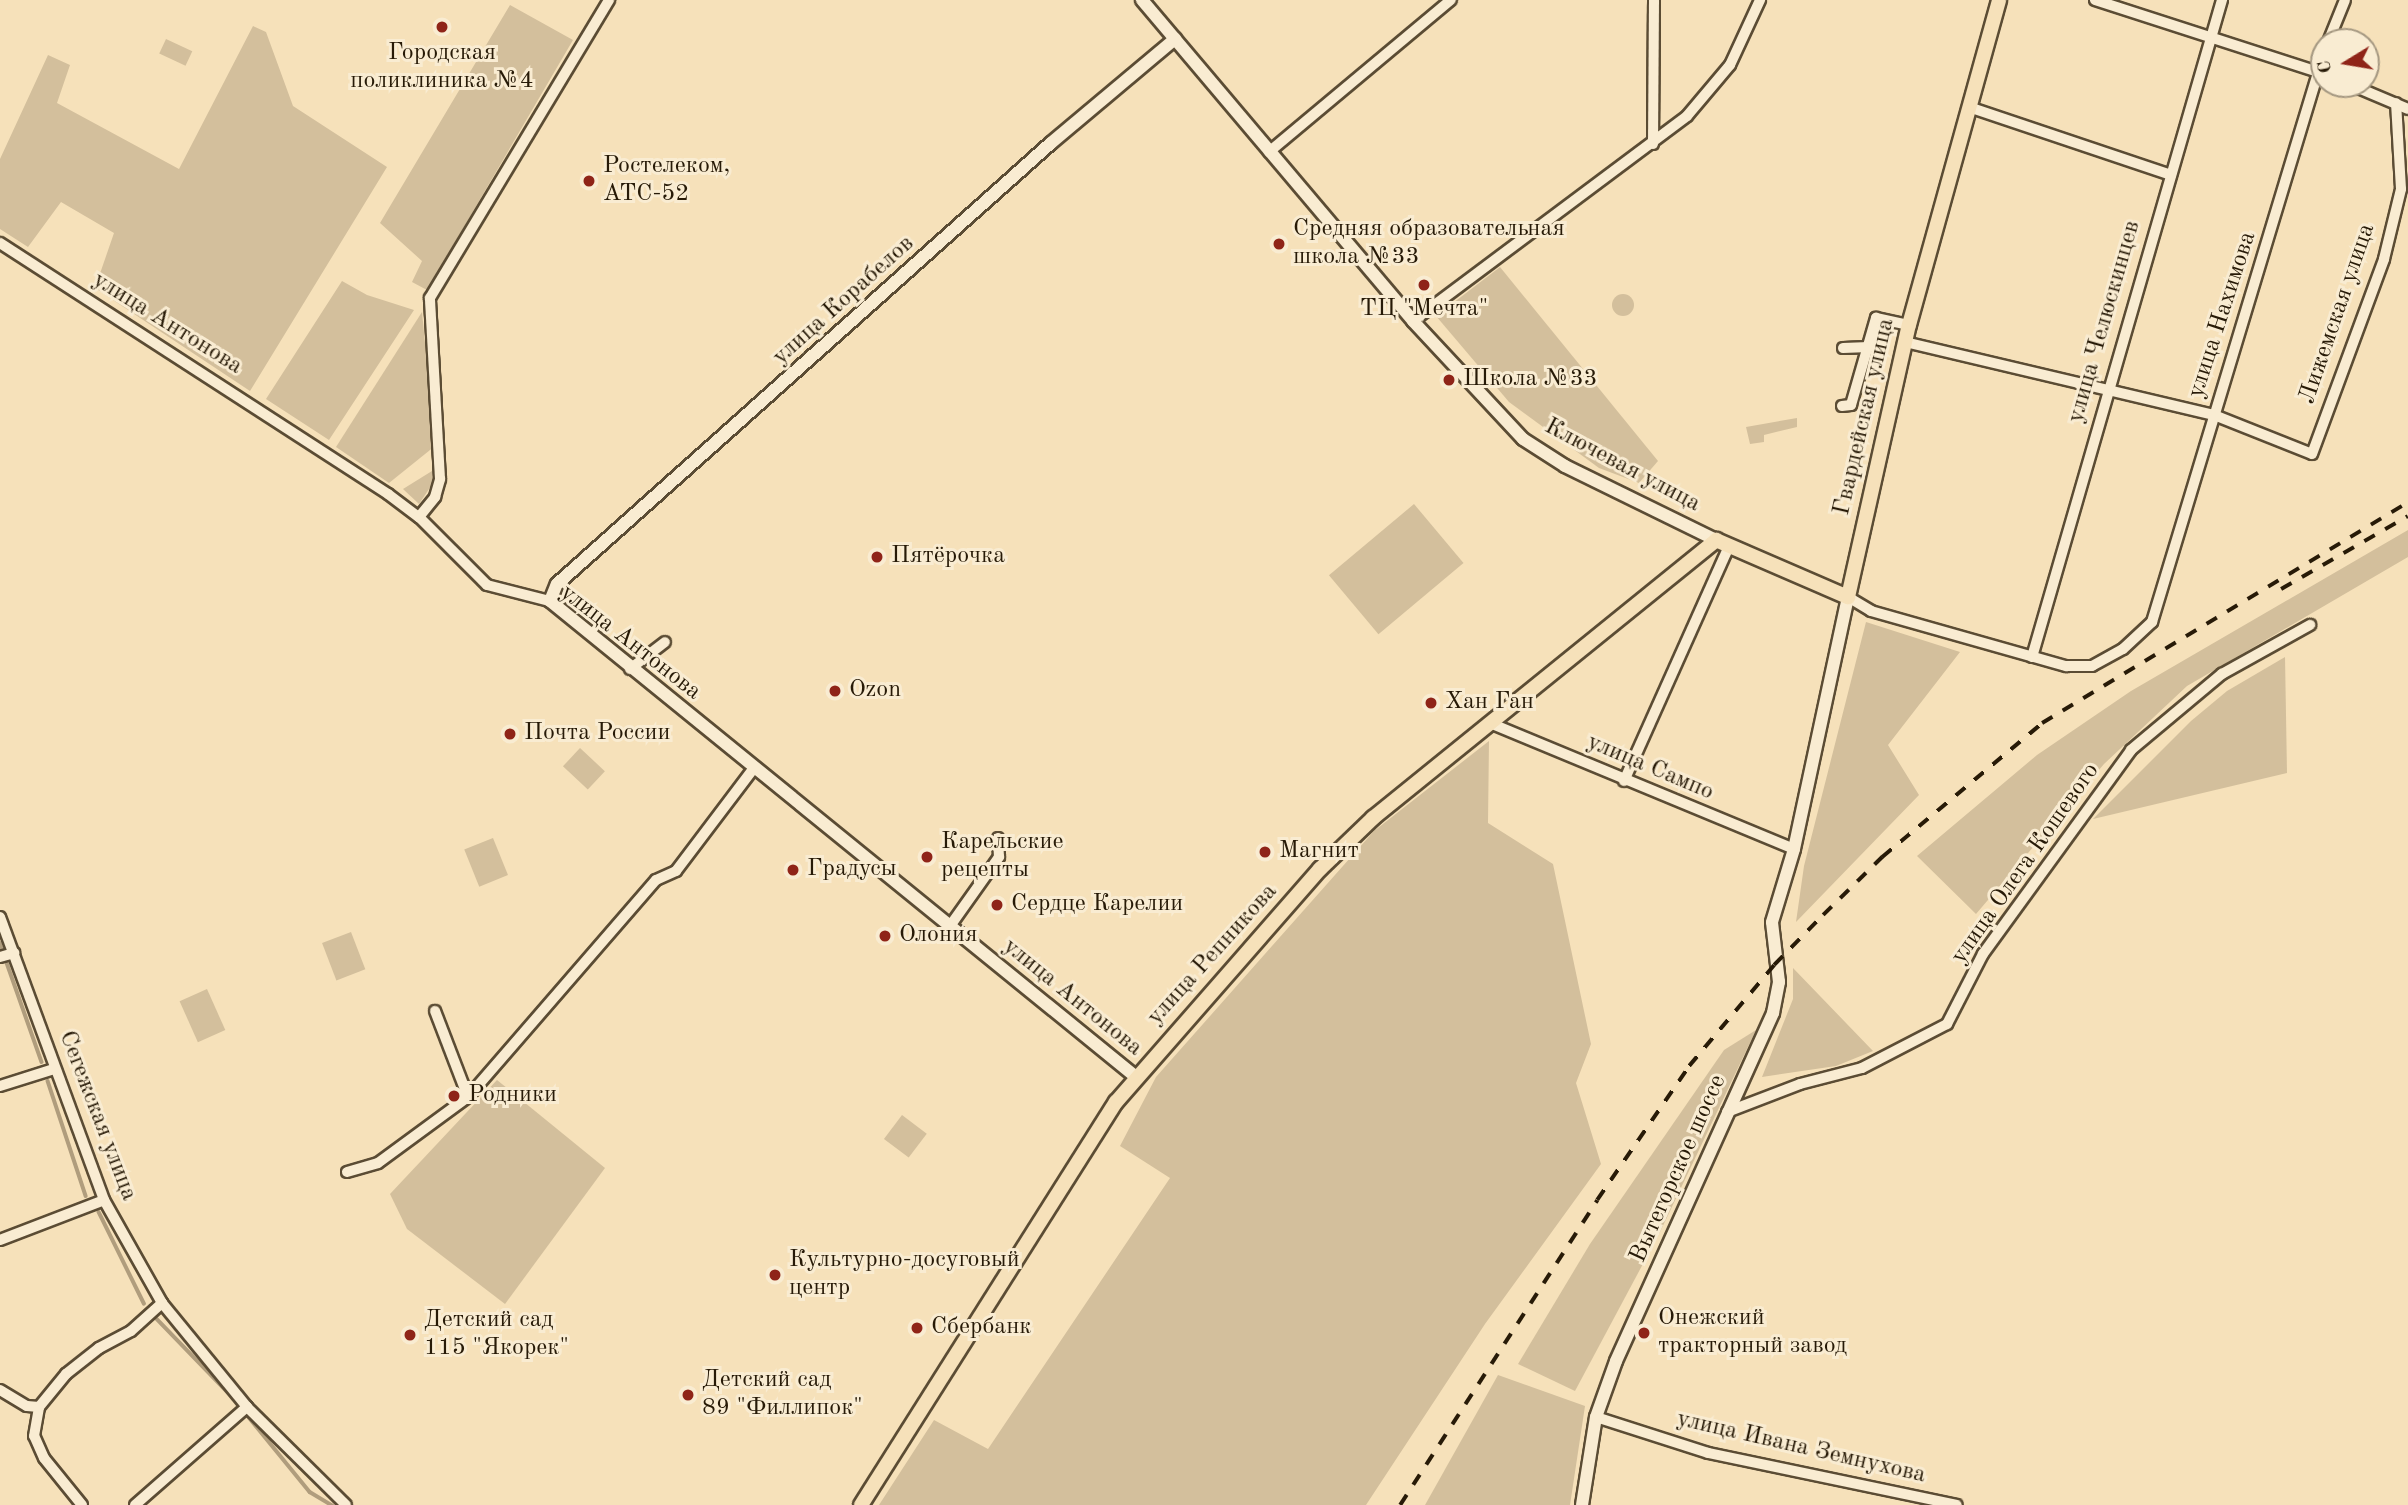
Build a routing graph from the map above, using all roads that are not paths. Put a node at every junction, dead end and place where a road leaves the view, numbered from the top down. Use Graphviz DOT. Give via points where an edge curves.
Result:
graph roads {
  1 [pos="609,0"];
  2 [pos="1142,0"];
  3 [pos="1451,0"];
  4 [pos="1654,0"];
  5 [pos="1760,0"];
  6 [pos="1999,0"];
  7 [pos="2095,0"];
  8 [pos="2222,0"];
  9 [pos="2345,0"];
  10 [pos="2334,28"];
  11 [pos="1175,39"];
  12 [pos="2210,40"];
  13 [pos="2310,70"];
  14 [pos="2380,97"];
  15 [pos="2312,98"];
  16 [pos="2396,103"];
  17 [pos="1969,107"];
  18 [pos="2408,109"];
  19 [pos="1653,144"];
  20 [pos="1269,152"];
  21 [pos="2171,175"];
  22 [pos="0,243"];
  23 [pos="1412,321"];
  24 [pos="1909,325"];
  25 [pos="1905,342"];
  26 [pos="1869,347"];
  27 [pos="1843,348"];
  28 [pos="2107,388"];
  29 [pos="1842,406"];
  30 [pos="2214,415"];
  31 [pos="419,517"];
  32 [pos="1723,543"];
  33 [pos="1848,597"];
  34 [pos="550,601"];
  35 [pos="2310,625"];
  36 [pos="665,642"];
  37 [pos="2032,657"];
  38 [pos="630,669"];
  39 [pos="1490,723"];
  40 [pos="754,768"];
  41 [pos="1624,780"];
  42 [pos="998,838"];
  43 [pos="1794,849"];
  44 [pos="0,917"];
  45 [pos="950,926"];
  46 [pos="13,954"];
  47 [pos="0,957"];
  48 [pos="435,1011"];
  49 [pos="54,1069"];
  50 [pos="1136,1077"];
  51 [pos="0,1086"];
  52 [pos="468,1097"];
  53 [pos="1727,1112"];
  54 [pos="347,1172"];
  55 [pos="104,1200"];
  56 [pos="0,1240"];
  57 [pos="162,1303"];
  58 [pos="0,1390"];
  59 [pos="39,1407"];
  60 [pos="247,1407"];
  61 [pos="1596,1417"];
  62 [pos="82,1505"];
  63 [pos="135,1505"];
  64 [pos="346,1505"];
  65 [pos="861,1505"];
  66 [pos="1582,1505"];
  67 [pos="1957,1505"];
  1 -- 31 [label="street" via="430,298 440,479 435,497"];
  2 -- 11 [label="main road, Ключевая улица"];
  3 -- 20 [label="street"];
  4 -- 19 [label="street"];
  5 -- 19 [label="street" via="1730,65 1687,116"];
  6 -- 17 [label="main road, Гвардейская улица"];
  7 -- 12 [label="street"];
  8 -- 12 [label="street, улица Челюскинцев"];
  9 -- 10 [label="street"];
  11 -- 20 [label="main road, Ключевая улица"];
  11 -- 34 [label="main road, улица Корабелов" via="1051,143 557,584"];
  12 -- 13 [label="street"];
  12 -- 21 [label="street, улица Челюскинцев"];
  14 -- 16 [label="street"];
  15 -- 30 [label="street, улица Нахимова"];
  16 -- 18 [label="street"];
  16 -- 30 [label="street, Лижемская улица" via="2401,189 2384,259 2312,454"];
  17 -- 21 [label="street"];
  17 -- 24 [label="main road, Гвардейская улица"];
  19 -- 23 [label="street"];
  20 -- 23 [label="main road, Ключевая улица"];
  21 -- 28 [label="street, улица Челюскинцев"];
  22 -- 31 [label="street, улица Антонова" via="257,405"];
  23 -- 32 [label="main road, Ключевая улица" via="1523,439 1564,466"];
  24 -- 25 [label="main road, Гвардейская улица"];
  24 -- 26 [label="street" via="1876,318"];
  25 -- 28 [label="street"];
  25 -- 33 [label="main road, Гвардейская улица"];
  26 -- 27 [label="street"];
  26 -- 29 [label="street" via="1851,405"];
  28 -- 30 [label="street"];
  28 -- 37 [label="street, улица Челюскинцев"];
  30 -- 37 [label="street, улица Нахимова" via="2152,622 2123,649 2092,666 2066,667"];
  31 -- 34 [label="street, улица Антонова" via="487,585"];
  32 -- 33 [label="main road, Ключевая улица"];
  32 -- 39 [label="main road, улица Репникова"];
  32 -- 41 [label="street"];
  33 -- 37 [label="street, улица Нахимова" via="1871,611"];
  33 -- 43 [label="main road, Гвардейская улица"];
  34 -- 38 [label="main road, улица Антонова"];
  35 -- 53 [label="street, улица Олега Кошевого" via="2222,674 2131,750 1983,954 1947,1024 1862,1068 1800,1084"];
  36 -- 38 [label="street"];
  38 -- 40 [label="main road, улица Антонова"];
  39 -- 41 [label="street, улица Сампо"];
  39 -- 50 [label="main road, улица Репникова" via="1373,818 1320,869"];
  40 -- 45 [label="main road, улица Антонова"];
  40 -- 52 [label="street" via="676,871 656,880"];
  41 -- 43 [label="street, улица Сампо"];
  42 -- 45 [label="street" via="999,857"];
  43 -- 53 [label="main road, Вытегорское шоссе" via="1772,922 1779,982 1773,1013"];
  44 -- 46 [label="street, Сегежская улица"];
  45 -- 50 [label="main road, улица Антонова"];
  46 -- 47 [label="street"];
  46 -- 49 [label="street, Сегежская улица"];
  48 -- 52 [label="street"];
  49 -- 51 [label="street"];
  49 -- 55 [label="street, Сегежская улица"];
  50 -- 65 [label="main road, улица Репникова"];
  52 -- 54 [label="street" via="378,1163"];
  53 -- 61 [label="main road, Вытегорское шоссе" via="1616,1361"];
  55 -- 56 [label="street"];
  55 -- 57 [label="street, Сегежская улица"];
  57 -- 59 [label="street" via="131,1331 66,1374"];
  57 -- 60 [label="street, Сегежская улица"];
  58 -- 59 [label="street" via="27,1406"];
  59 -- 62 [label="street" via="34,1436 44,1458"];
  60 -- 63 [label="street"];
  60 -- 64 [label="street, Сегежская улица"];
  61 -- 66 [label="main road, Вытегорское шоссе"];
  61 -- 67 [label="street, улица Ивана Земнухова" via="1708,1453"];
}
